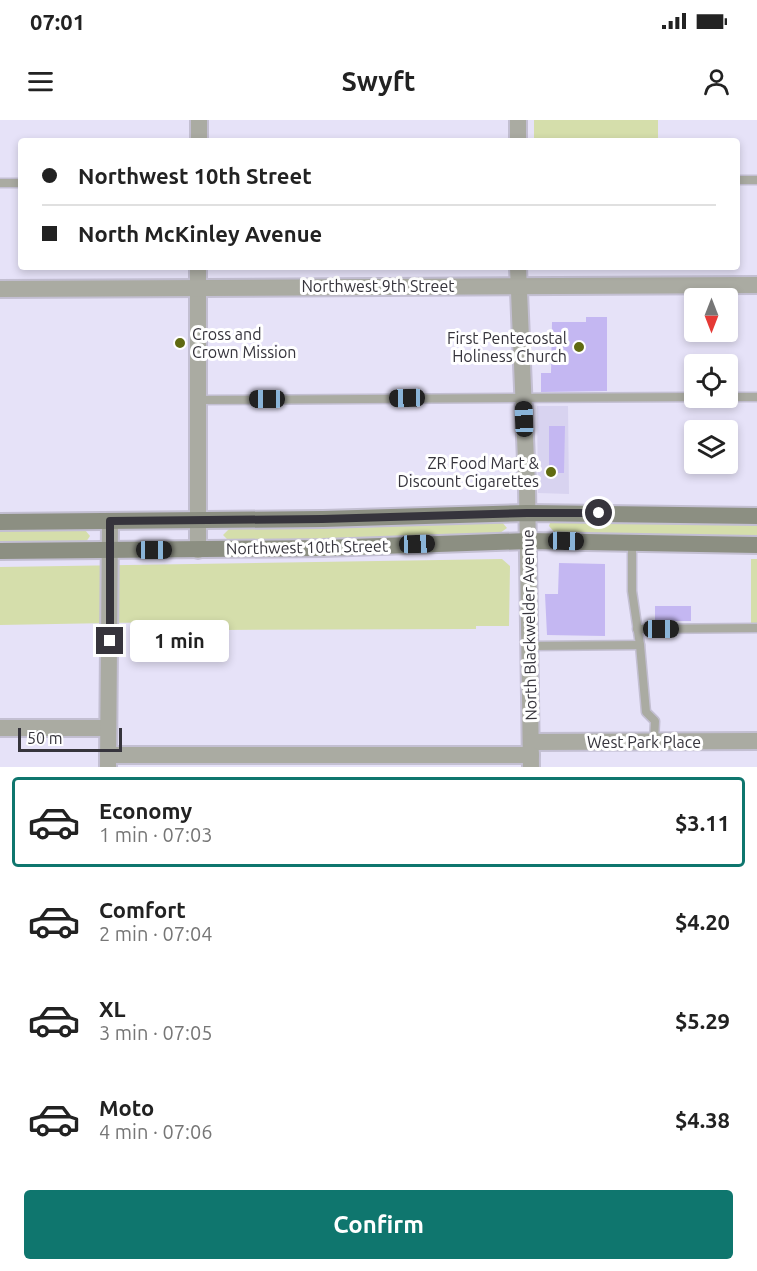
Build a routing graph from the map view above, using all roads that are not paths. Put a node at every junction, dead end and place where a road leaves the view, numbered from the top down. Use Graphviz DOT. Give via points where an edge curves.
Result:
graph roads {
  1 [pos="200,120"];
  2 [pos="518,120"];
  3 [pos="199,138"];
  4 [pos="518,138"];
  5 [pos="740,180"];
  6 [pos="757,180"];
  7 [pos="0,183"];
  8 [pos="18,183"];
  9 [pos="198,270"];
  10 [pos="518,270"];
  11 [pos="518,285"];
  12 [pos="757,285"];
  13 [pos="197,288"];
  14 [pos="0,289"];
  15 [pos="523,397"];
  16 [pos="684,397"];
  17 [pos="738,397"];
  18 [pos="757,397"];
  19 [pos="197,400"];
  20 [pos="527,513"];
  21 [pos="757,516"];
  22 [pos="198,520"];
  23 [pos="110,521"];
  24 [pos="0,522"];
  25 [pos="528,541"];
  26 [pos="632,542"];
  27 [pos="757,545"];
  28 [pos="111,550"];
  29 [pos="198,550"];
  30 [pos="0,551"];
  31 [pos="757,628"];
  32 [pos="637,629"];
  33 [pos="640,645"];
  34 [pos="530,646"];
  35 [pos="108,728"];
  36 [pos="0,729"];
  37 [pos="757,741"];
  38 [pos="654,742"];
  39 [pos="531,755"];
  40 [pos="108,761"];
  1 -- 3 [label="street"];
  2 -- 4 [label="street"];
  5 -- 6 [label="lane"];
  7 -- 8 [label="lane"];
  9 -- 13 [label="street"];
  10 -- 11 [label="street, North Blackwelder Avenue"];
  11 -- 12 [label="street, Northwest 9th Street"];
  11 -- 13 [label="street, Northwest 9th Street"];
  11 -- 15 [label="street, North Blackwelder Avenue"];
  13 -- 14 [label="street, Northwest 9th Street"];
  13 -- 19 [label="street"];
  15 -- 16 [label="lane"];
  15 -- 19 [label="lane"];
  15 -- 20 [label="street, North Blackwelder Avenue"];
  17 -- 18 [label="lane"];
  19 -- 22 [label="street"];
  20 -- 21 [label="main road, Northwest 10th Street"];
  20 -- 22 [label="main road, Northwest 10th Street"];
  20 -- 25 [label="street, North Blackwelder Avenue"];
  22 -- 23 [label="main road, Northwest 10th Street"];
  22 -- 29 [label="street"];
  23 -- 24 [label="main road, Northwest 10th Street"];
  23 -- 28 [label="street"];
  25 -- 26 [label="main road, Northwest 10th Street"];
  25 -- 29 [label="main road, Northwest 10th Street"];
  25 -- 34 [label="street, North Blackwelder Avenue"];
  26 -- 27 [label="main road, Northwest 10th Street"];
  26 -- 32 [label="lane"];
  28 -- 29 [label="main road, Northwest 10th Street"];
  28 -- 30 [label="main road, Northwest 10th Street"];
  28 -- 35 [label="street"];
  31 -- 32 [label="lane"];
  32 -- 33 [label="lane"];
  33 -- 34 [label="lane"];
  33 -- 38 [label="lane" via="646,712 654,721"];
  34 -- 39 [label="street, North Blackwelder Avenue"];
  35 -- 36 [label="street"];
  35 -- 40 [label="street"];
  37 -- 38 [label="street, West Park Place"];
  38 -- 39 [label="street, West Park Place"];
  39 -- 40 [label="street, West Park Place"];
}
